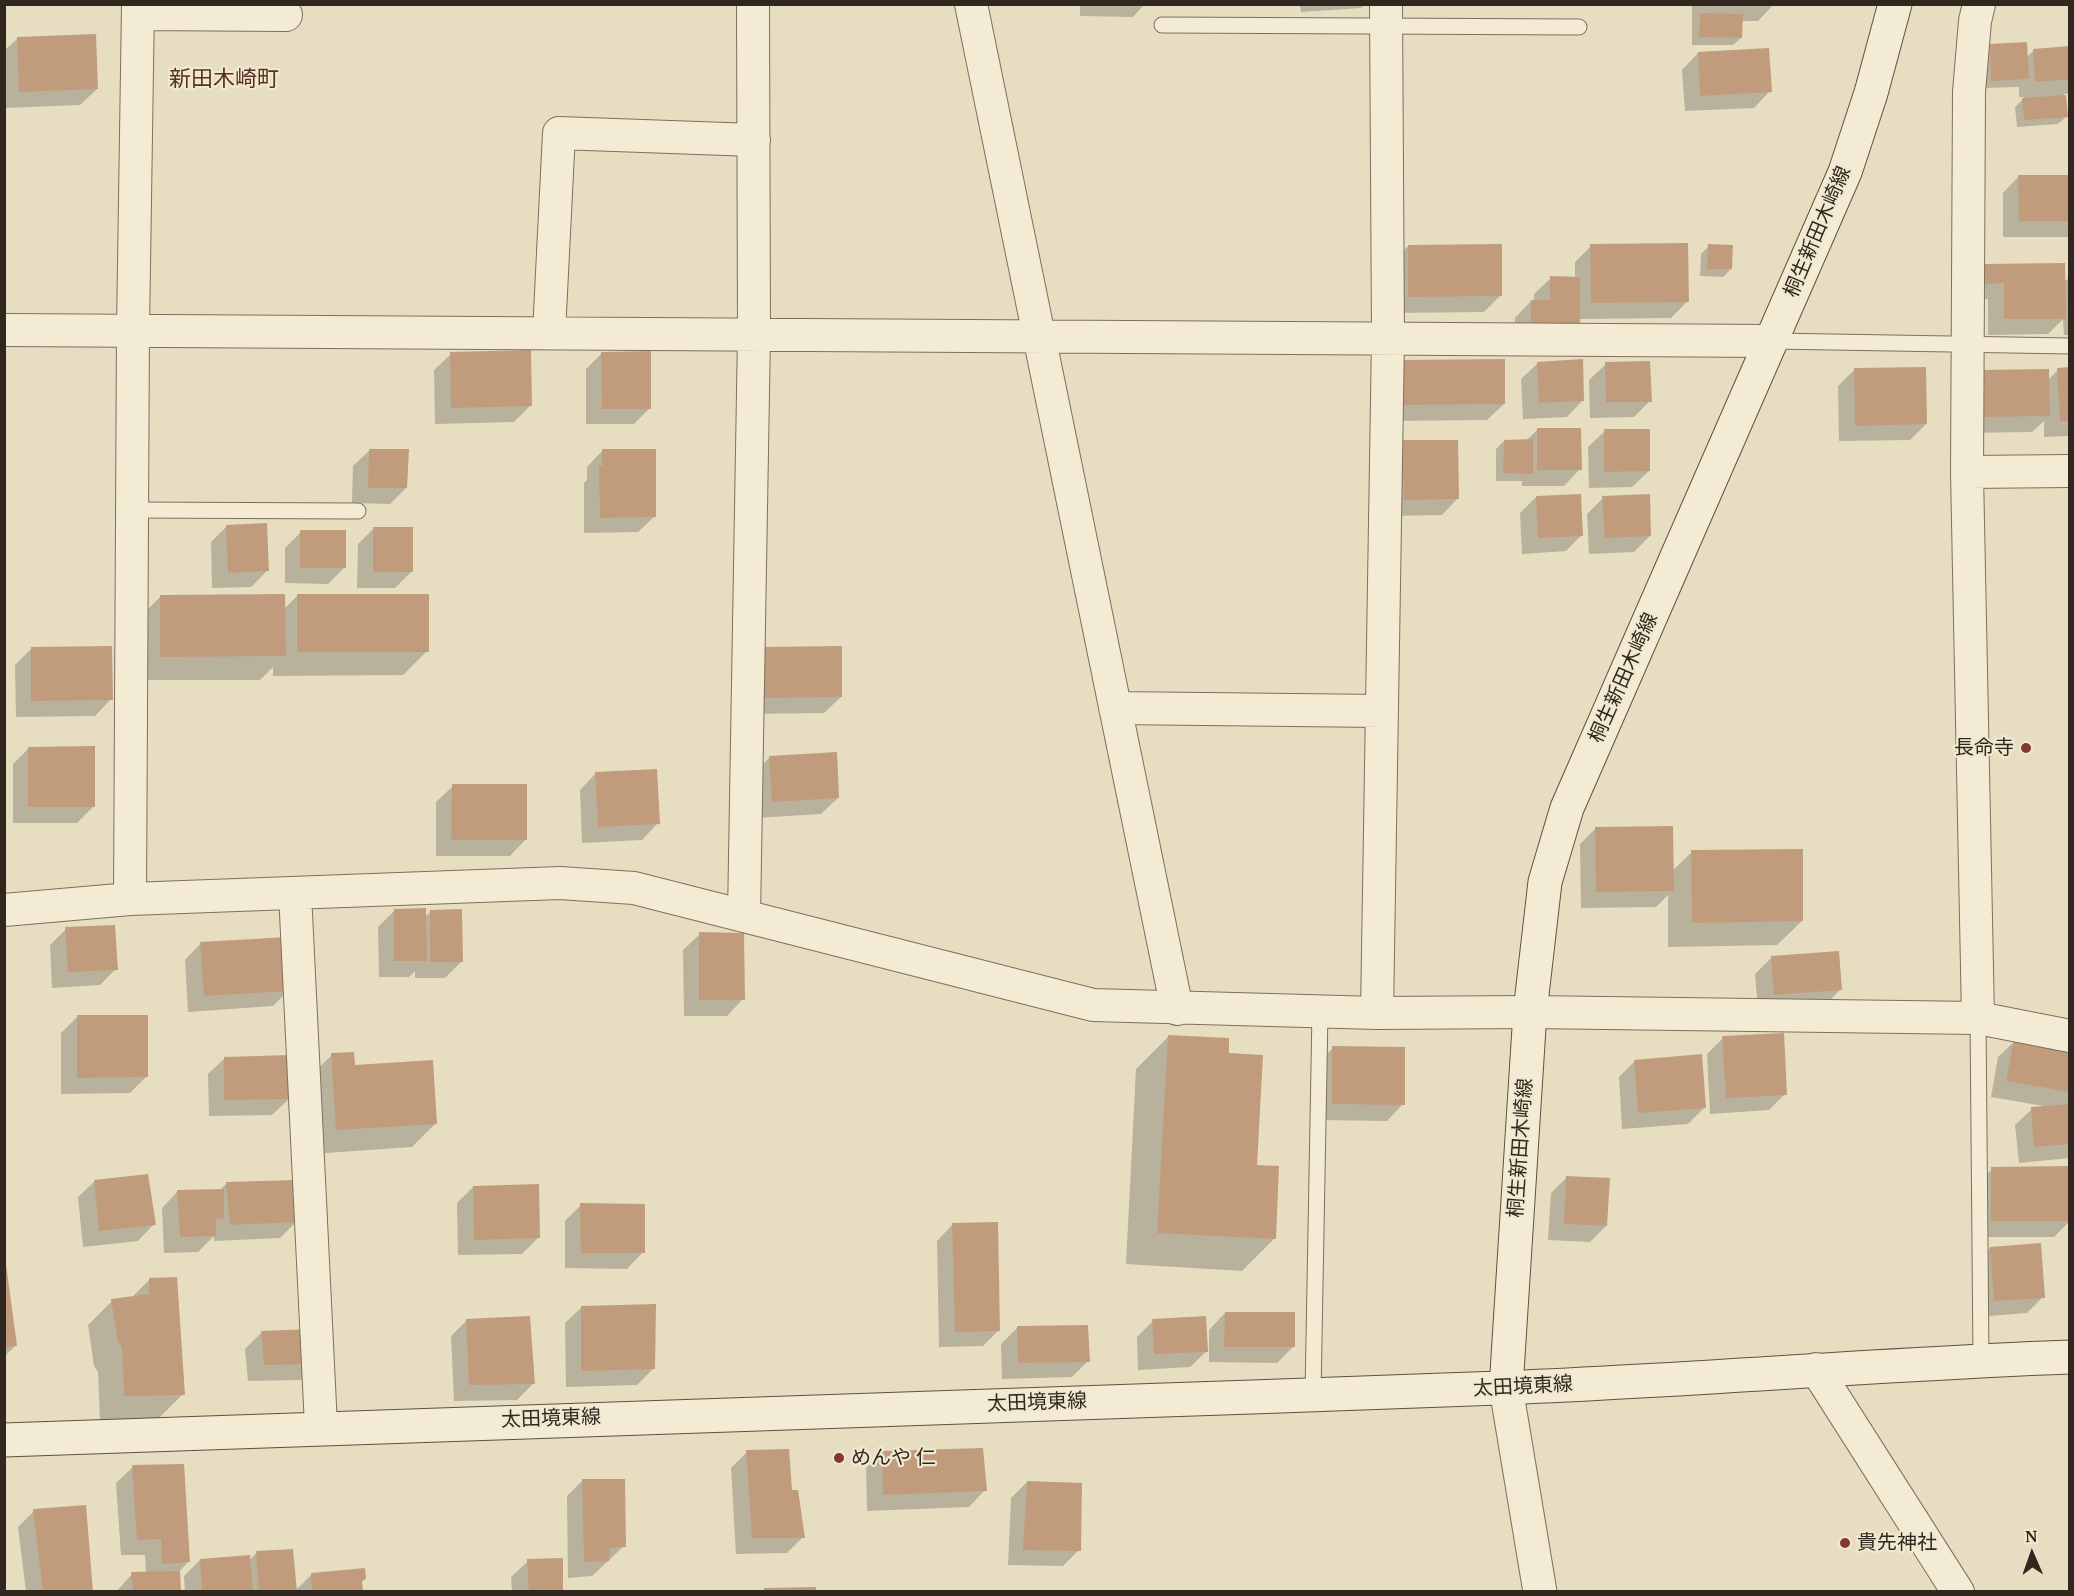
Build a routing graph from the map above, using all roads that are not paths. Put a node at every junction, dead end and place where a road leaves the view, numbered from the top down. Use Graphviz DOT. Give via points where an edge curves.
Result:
graph roads {
  1 [pos="753,4"];
  2 [pos="970,4"];
  3 [pos="1894,4"];
  4 [pos="1979,4"];
  5 [pos="138,9"];
  6 [pos="286,15"];
  7 [pos="1386,15"];
  8 [pos="1162,25"];
  9 [pos="1579,27"];
  10 [pos="754,140"];
  11 [pos="4,330"];
  12 [pos="133,330"];
  13 [pos="549,333"];
  14 [pos="754,334"];
  15 [pos="1039,336"];
  16 [pos="1388,338"];
  17 [pos="1772,341"];
  18 [pos="1967,345"];
  19 [pos="2070,346"];
  20 [pos="2070,471"];
  21 [pos="1966,472"];
  22 [pos="132,510"];
  23 [pos="358,511"];
  24 [pos="1115,708"];
  25 [pos="1382,711"];
  26 [pos="295,893"];
  27 [pos="130,899"];
  28 [pos="4,910"];
  29 [pos="744,916"];
  30 [pos="1177,1009"];
  31 [pos="1320,1012"];
  32 [pos="1530,1012"];
  33 [pos="1377,1013"];
  34 [pos="1978,1018"];
  35 [pos="2070,1036"];
  36 [pos="2070,1357"];
  37 [pos="1981,1360"];
  38 [pos="1816,1369"];
  39 [pos="1506,1388"];
  40 [pos="1313,1394"];
  41 [pos="321,1426"];
  42 [pos="4,1440"];
  43 [pos="1540,1592"];
  44 [pos="1958,1592"];
  1 -- 10 [label="street"];
  2 -- 15 [label="street"];
  3 -- 17 [label="main road, 桐生新田木崎線" via="1845,172"];
  4 -- 18 [label="street" via="1969,92"];
  5 -- 6 [label="street"];
  5 -- 12 [label="street"];
  7 -- 8 [label="lane"];
  7 -- 9 [label="lane"];
  7 -- 16 [label="street"];
  10 -- 13 [label="street" via="559,133"];
  10 -- 14 [label="street"];
  11 -- 12 [label="street"];
  12 -- 13 [label="street"];
  12 -- 22 [label="street"];
  13 -- 14 [label="street"];
  14 -- 15 [label="street"];
  14 -- 29 [label="street"];
  15 -- 16 [label="street"];
  15 -- 24 [label="street"];
  16 -- 17 [label="street"];
  16 -- 25 [label="street"];
  17 -- 18 [label="lane"];
  17 -- 32 [label="main road, 桐生新田木崎線" via="1567,808 1545,882"];
  18 -- 19 [label="lane"];
  18 -- 21 [label="street"];
  20 -- 21 [label="street"];
  21 -- 34 [label="street"];
  22 -- 23 [label="lane"];
  22 -- 27 [label="street"];
  24 -- 25 [label="street"];
  24 -- 30 [label="street"];
  25 -- 33 [label="street"];
  26 -- 27 [label="street"];
  26 -- 29 [label="street" via="560,883 634,888"];
  26 -- 41 [label="street"];
  27 -- 28 [label="street"];
  29 -- 30 [label="street" via="1093,1005"];
  30 -- 31 [label="street"];
  31 -- 33 [label="street"];
  31 -- 40 [label="lane"];
  32 -- 33 [label="street"];
  32 -- 34 [label="street"];
  32 -- 39 [label="main road, 桐生新田木崎線"];
  34 -- 35 [label="street"];
  34 -- 37 [label="lane"];
  36 -- 37 [label="main road, 太田境東線"];
  37 -- 38 [label="main road, 太田境東線"];
  38 -- 39 [label="main road, 太田境東線"];
  38 -- 44 [label="street"];
  39 -- 40 [label="main road, 太田境東線"];
  39 -- 43 [label="main road, 桐生新田木崎線"];
  40 -- 41 [label="main road, 太田境東線"];
  41 -- 42 [label="main road, 太田境東線"];
}
